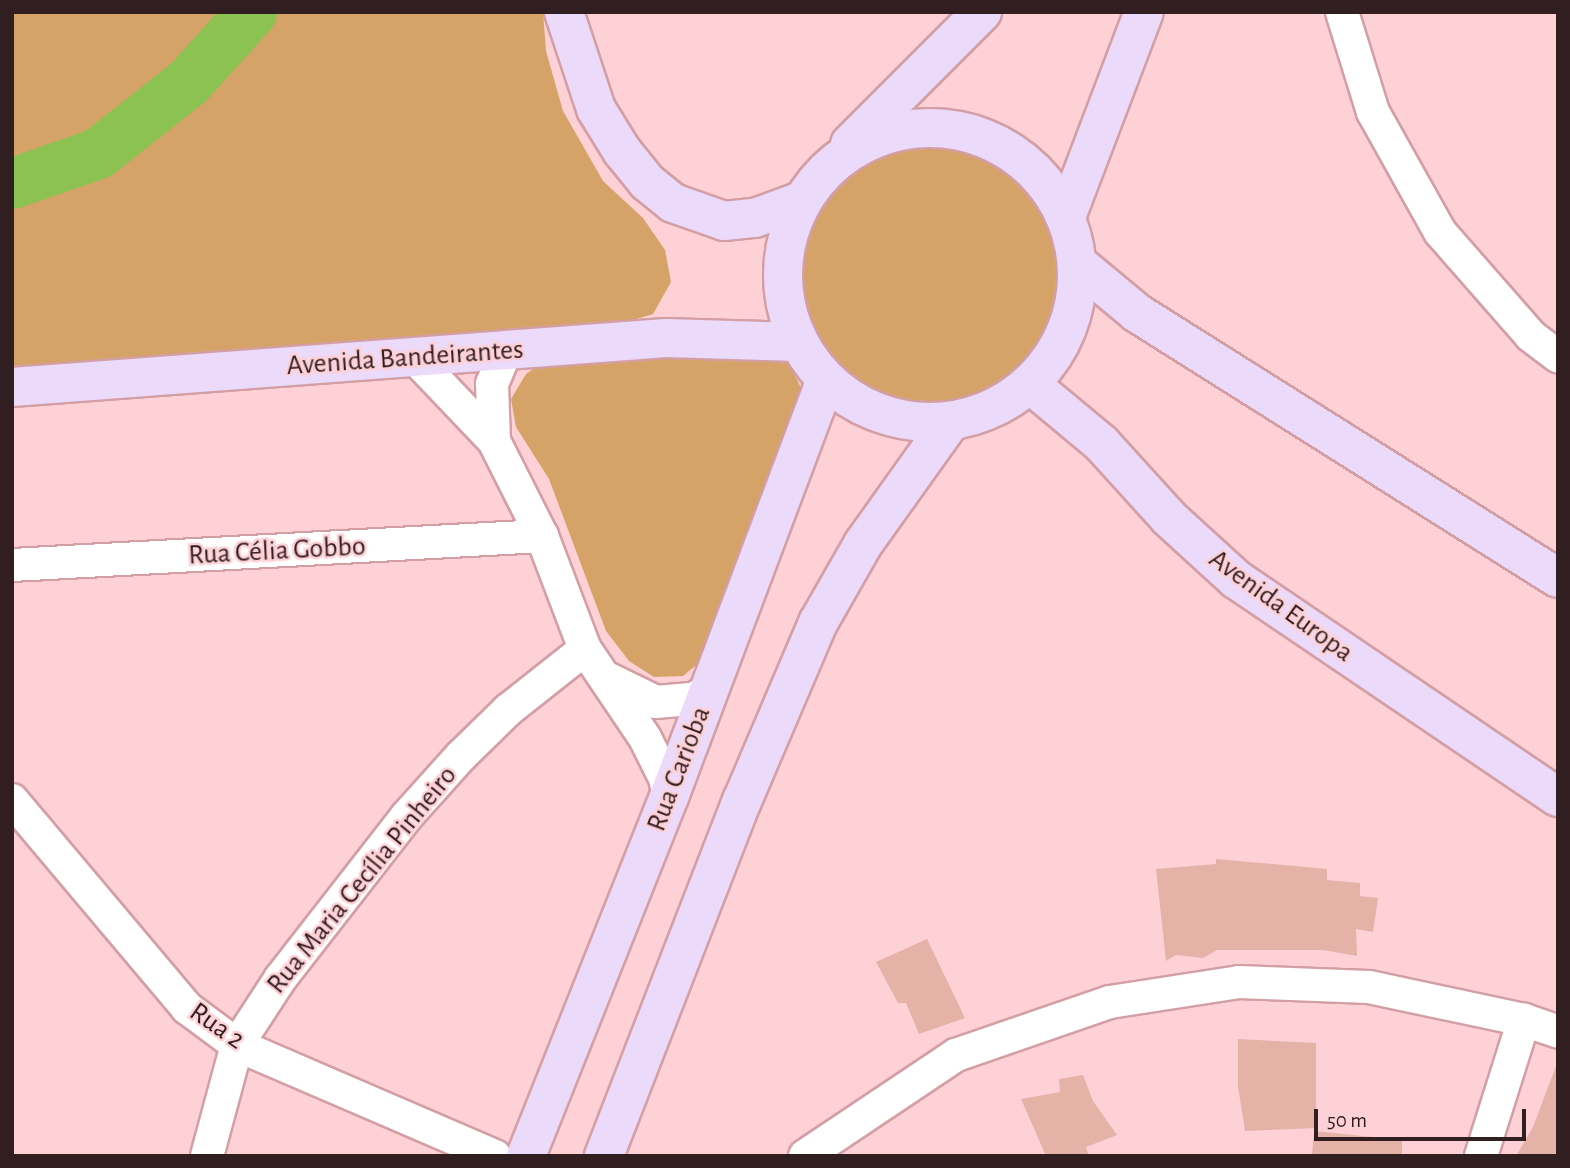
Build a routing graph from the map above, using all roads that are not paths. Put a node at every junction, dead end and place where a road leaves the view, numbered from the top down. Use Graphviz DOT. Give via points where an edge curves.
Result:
graph roads {
  1 [pos="564,12"];
  2 [pos="982,12"];
  3 [pos="1144,12"];
  4 [pos="1342,12"];
  5 [pos="827,168"];
  6 [pos="801,201"];
  7 [pos="1066,217"];
  8 [pos="1077,263"];
  9 [pos="798,342"];
  10 [pos="506,351"];
  11 [pos="1558,356"];
  12 [pos="415,358"];
  13 [pos="826,380"];
  14 [pos="1030,384"];
  15 [pos="12,387"];
  16 [pos="950,422"];
  17 [pos="494,441"];
  18 [pos="542,536"];
  19 [pos="12,565"];
  20 [pos="1558,578"];
  21 [pos="585,649"];
  22 [pos="609,679"];
  23 [pos="709,689"];
  24 [pos="669,797"];
  25 [pos="1558,797"];
  26 [pos="12,800"];
  27 [pos="1524,1020"];
  28 [pos="1558,1032"];
  29 [pos="237,1045"];
  30 [pos="207,1156"];
  31 [pos="495,1156"];
  32 [pos="526,1156"];
  33 [pos="604,1156"];
  34 [pos="805,1156"];
  35 [pos="1481,1156"];
  1 -- 6 [label="main road" via="596,109 647,182 673,204 724,221 755,218"];
  2 -- 5 [label="main road"];
  3 -- 7 [label="main road"];
  4 -- 11 [label="street" via="1373,112 1440,232 1531,336"];
  5 -- 6 [label="main road"];
  5 -- 7 [label="main road" via="866,141 900,131 959,131 1003,147 1040,177"];
  6 -- 9 [label="main road" via="787,235 782,271 785,307"];
  7 -- 8 [label="main road"];
  8 -- 14 [label="main road" via="1074,308 1058,350"];
  8 -- 20 [label="main road" via="1137,313"];
  9 -- 10 [label="main road, Avenida Bandeirantes" via="666,338"];
  9 -- 13 [label="main road"];
  10 -- 12 [label="main road, Avenida Bandeirantes"];
  10 -- 17 [label="street" via="492,384"];
  12 -- 15 [label="main road, Avenida Bandeirantes" via="115,376"];
  12 -- 17 [label="street"];
  13 -- 16 [label="main road" via="863,407 905,421"];
  13 -- 23 [label="main road, Rua Carioba"];
  14 -- 16 [label="main road" via="993,409"];
  14 -- 25 [label="main road, Avenida Europa" via="1101,443 1169,518 1237,580"];
  16 -- 33 [label="main road" via="863,544 818,623 742,801"];
  17 -- 18 [label="street"];
  18 -- 19 [label="street, Rua Célia Gobbo"];
  18 -- 21 [label="street"];
  21 -- 22 [label="street"];
  21 -- 29 [label="street, Rua Maria Cecília Pinheiro" via="508,710 407,817 280,979"];
  22 -- 23 [label="street" via="656,702 694,699"];
  22 -- 24 [label="street" via="665,778"];
  23 -- 24 [label="main road, Rua Carioba"];
  24 -- 32 [label="main road, Rua Carioba"];
  26 -- 29 [label="street, Rua 2" via="187,1007"];
  27 -- 28 [label="street"];
  27 -- 34 [label="street" via="1369,987 1239,982 1110,1002 956,1055"];
  27 -- 35 [label="street"];
  29 -- 30 [label="street, Rua Maria Cecília Pinheiro"];
  29 -- 31 [label="street, Rua 2"];
}
